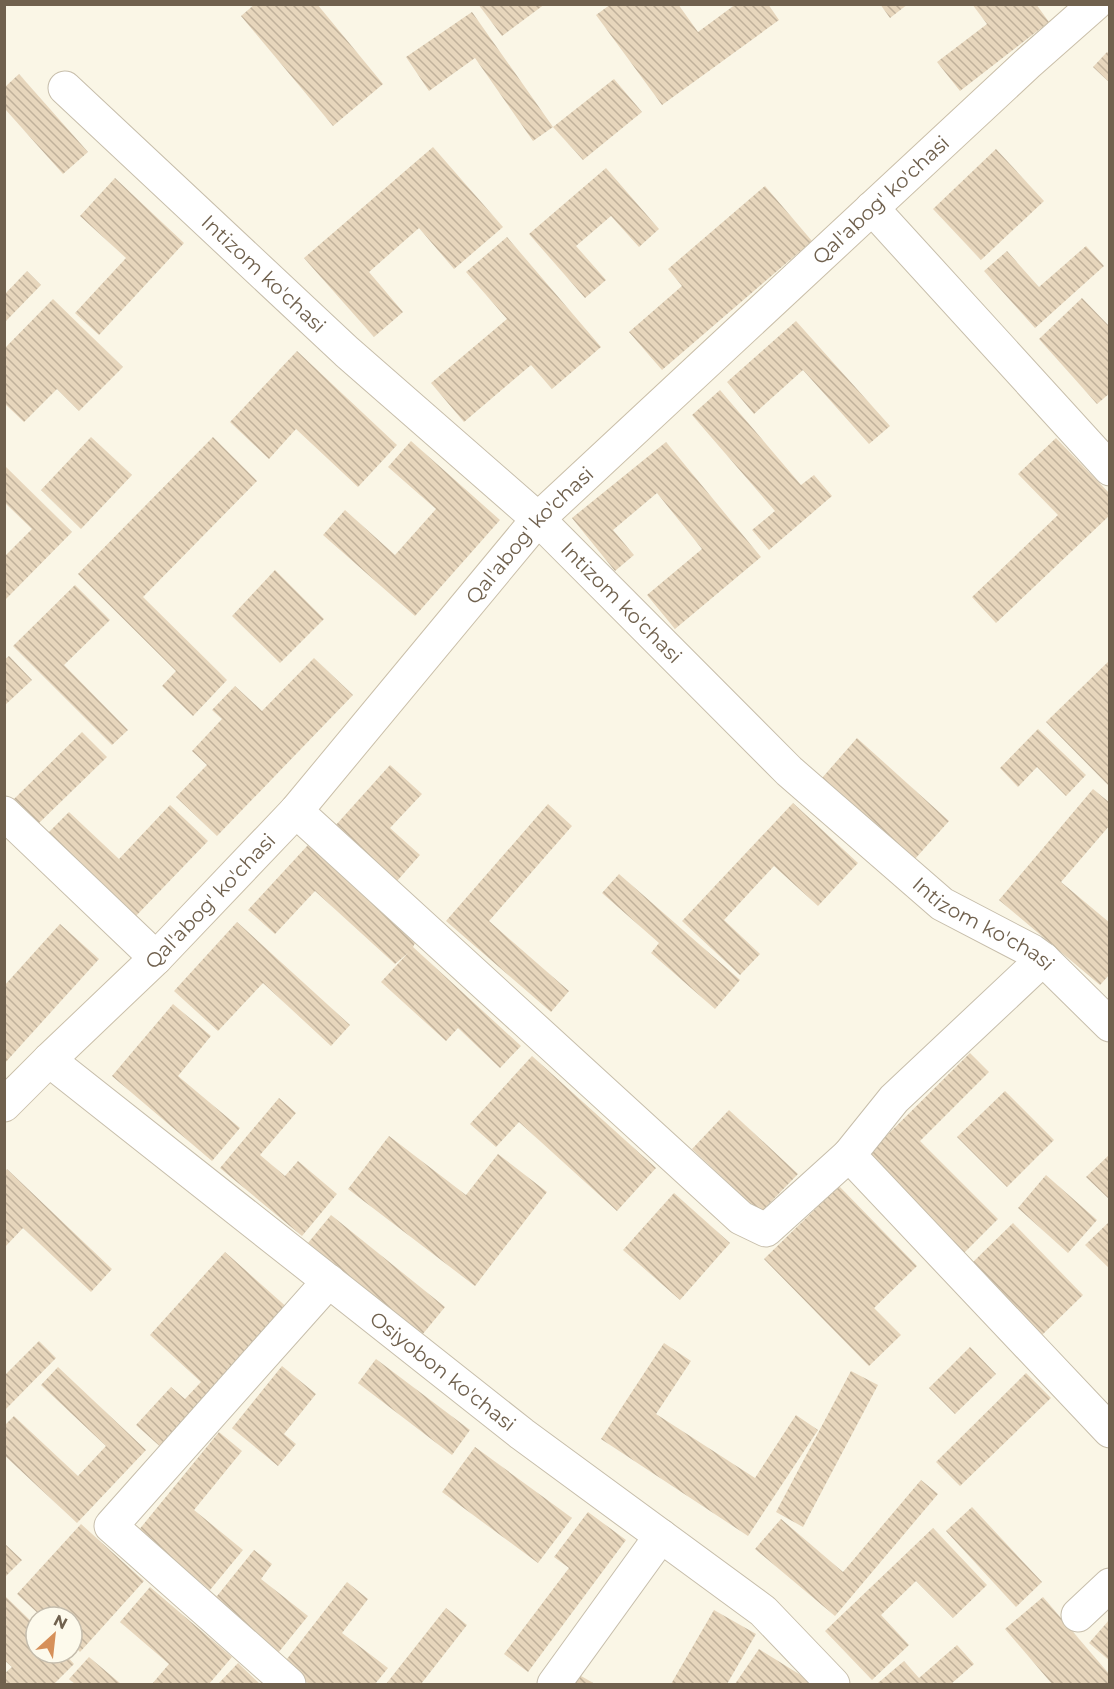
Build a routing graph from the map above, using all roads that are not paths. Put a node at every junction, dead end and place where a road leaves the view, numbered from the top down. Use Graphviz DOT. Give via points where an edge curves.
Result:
graph roads {
  1 [pos="1095,4"];
  2 [pos="65,88"];
  3 [pos="872,208"];
  4 [pos="1110,469"];
  5 [pos="538,519"];
  6 [pos="296,811"];
  7 [pos="4,813"];
  8 [pos="156,958"];
  9 [pos="1043,959"];
  10 [pos="1110,1025"];
  11 [pos="49,1060"];
  12 [pos="4,1106"];
  13 [pos="849,1155"];
  14 [pos="330,1281"];
  15 [pos="1110,1431"];
  16 [pos="661,1536"];
  17 [pos="1110,1584"];
  18 [pos="1078,1615"];
  19 [pos="289,1684"];
  20 [pos="554,1684"];
  21 [pos="833,1684"];
  1 -- 3 [label="street, Qal'abog' ko'chasi"];
  2 -- 5 [label="street, Intizom ko'chasi" via="347,352"];
  3 -- 4 [label="street"];
  3 -- 5 [label="street, Qal'abog' ko'chasi"];
  5 -- 6 [label="street, Qal'abog' ko'chasi"];
  5 -- 9 [label="street, Intizom ko'chasi" via="789,771 933,897"];
  6 -- 8 [label="street, Qal'abog' ko'chasi"];
  6 -- 13 [label="street" via="741,1218 766,1230"];
  7 -- 8 [label="street"];
  8 -- 11 [label="street, Qal'abog' ko'chasi"];
  9 -- 10 [label="street, Intizom ko'chasi"];
  9 -- 13 [label="street" via="894,1099"];
  11 -- 12 [label="street, Qal'abog' ko'chasi"];
  11 -- 14 [label="street, Osiyobon ko'chasi"];
  13 -- 15 [label="street"];
  14 -- 16 [label="street, Osiyobon ko'chasi" via="522,1434"];
  14 -- 19 [label="street" via="111,1526"];
  16 -- 20 [label="street"];
  16 -- 21 [label="street, Osiyobon ko'chasi" via="764,1611"];
  17 -- 18 [label="street"];
}
